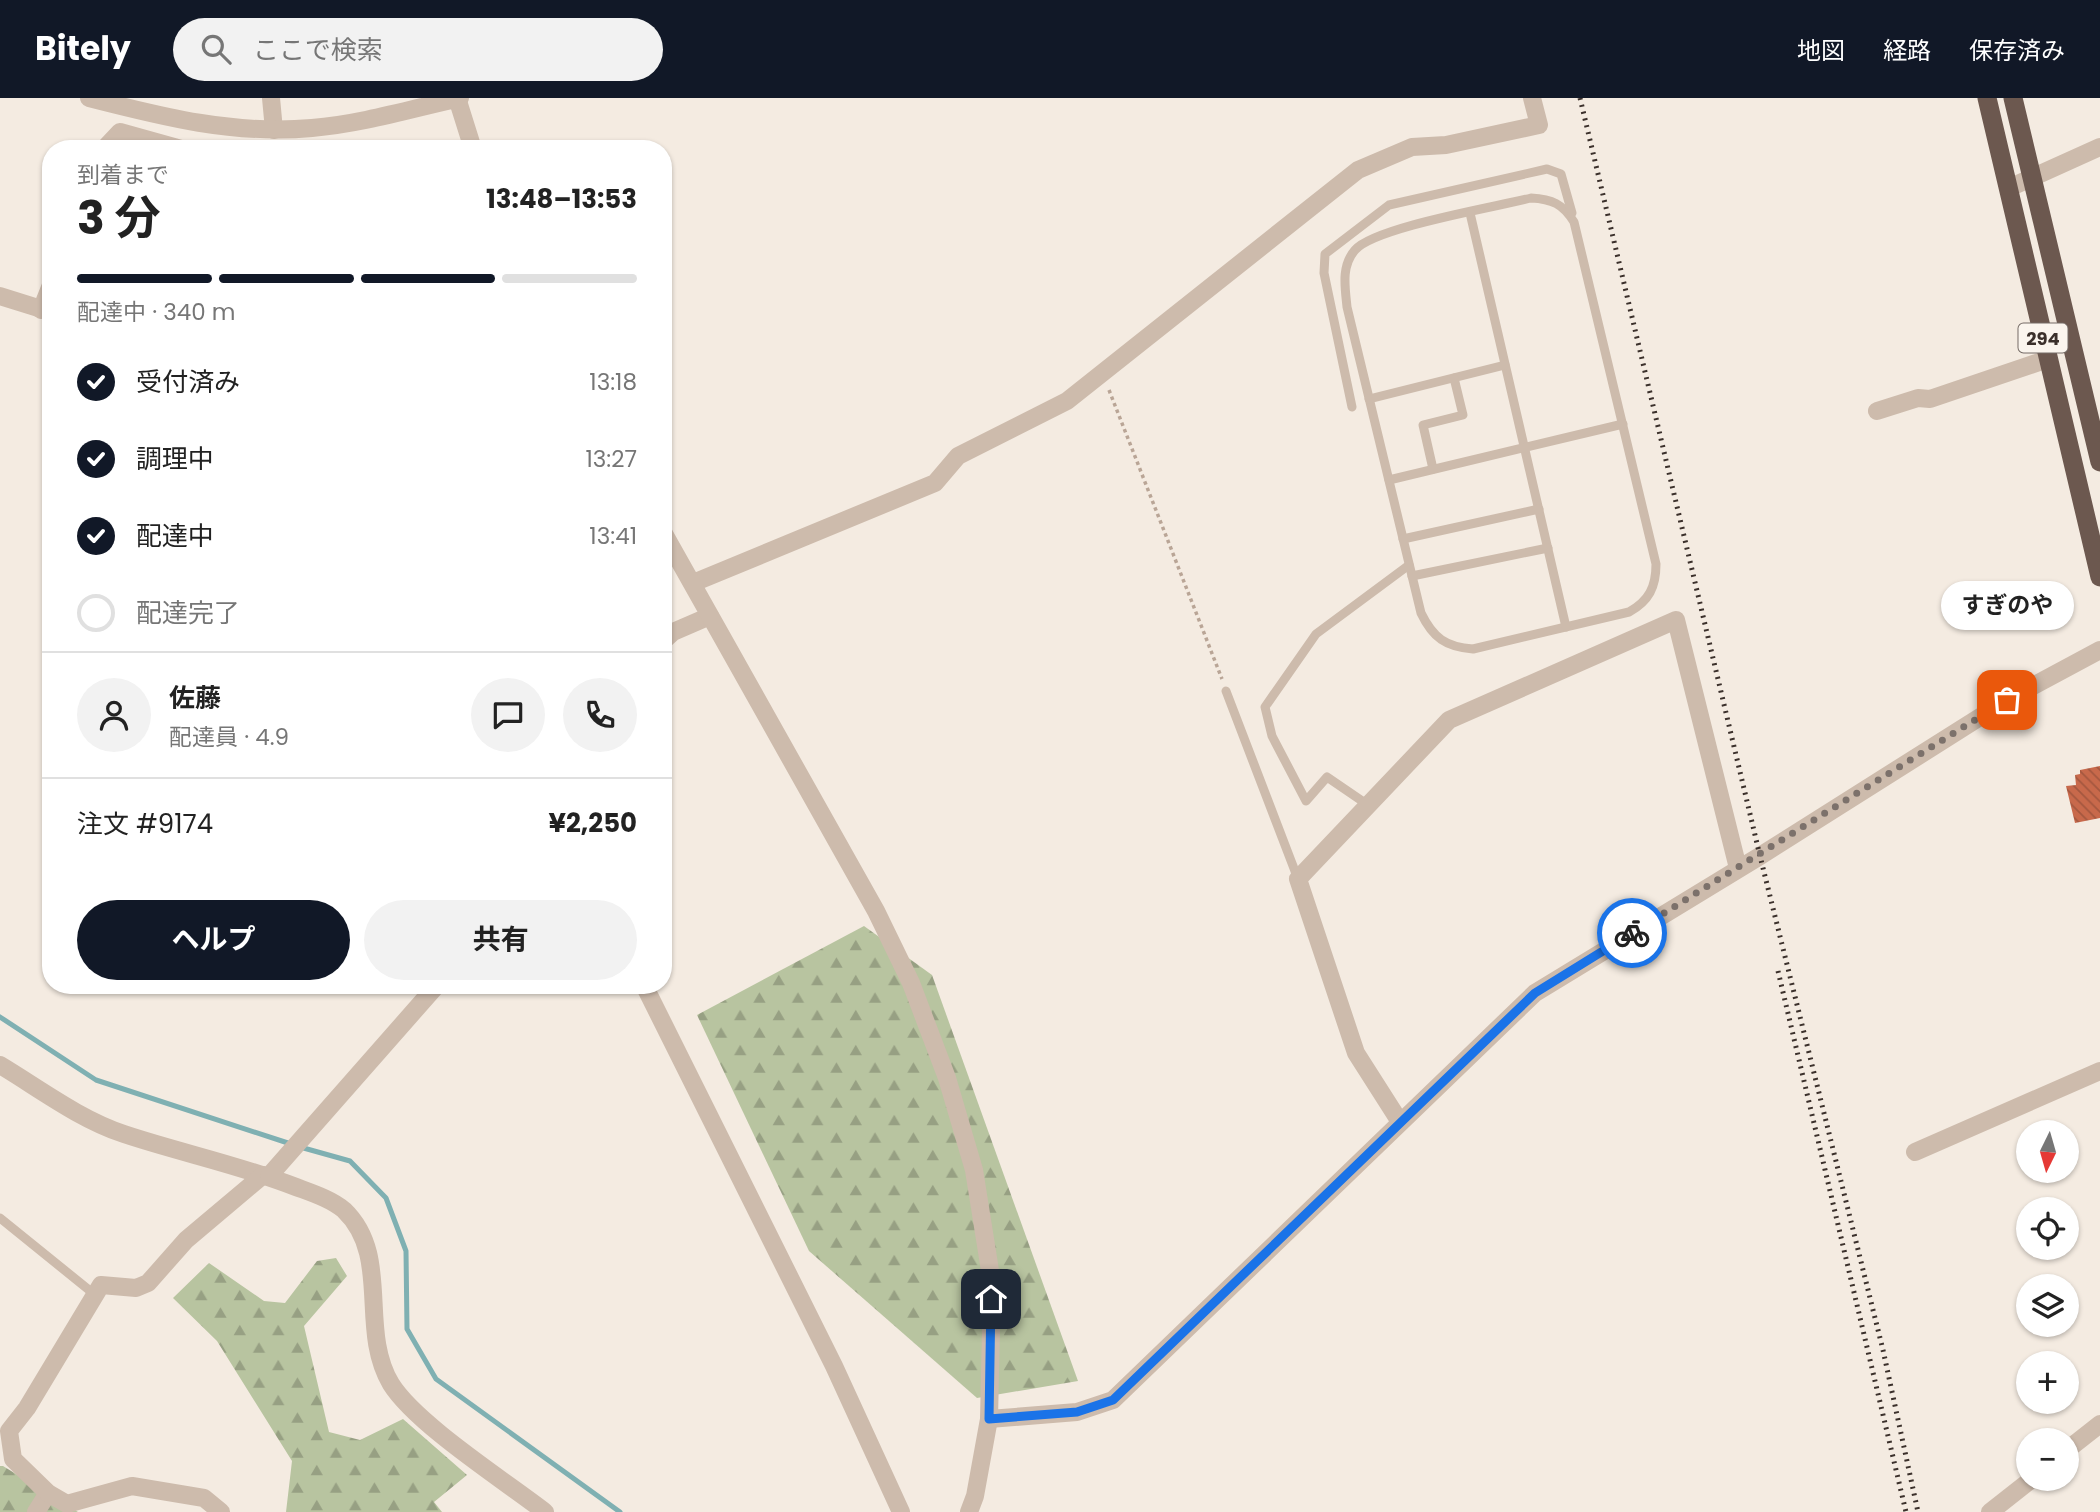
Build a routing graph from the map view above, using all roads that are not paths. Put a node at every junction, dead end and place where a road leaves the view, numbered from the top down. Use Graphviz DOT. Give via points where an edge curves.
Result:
graph roads {
  1 [pos="89,98"];
  2 [pos="271,98"];
  3 [pos="457,98"];
  4 [pos="1532,98"];
  5 [pos="1987,98"];
  6 [pos="2013,98"];
  7 [pos="141,105"];
  8 [pos="274,130"];
  9 [pos="112,140"];
  10 [pos="149,140"];
  11 [pos="470,140"];
  12 [pos="2100,147"];
  13 [pos="2032,178"];
  14 [pos="2009,188"];
  15 [pos="1470,213"];
  16 [pos="1574,222"];
  17 [pos="0,296"];
  18 [pos="42,310"];
  19 [pos="2048,359"];
  20 [pos="1506,365"];
  21 [pos="1454,378"];
  22 [pos="1369,399"];
  23 [pos="1352,407"];
  24 [pos="1877,411"];
  25 [pos="1623,424"];
  26 [pos="1524,446"];
  27 [pos="2100,462"];
  28 [pos="1433,469"];
  29 [pos="1389,480"];
  30 [pos="1539,509"];
  31 [pos="1403,539"];
  32 [pos="672,547"];
  33 [pos="1548,548"];
  34 [pos="1409,565"];
  35 [pos="1412,576"];
  36 [pos="2100,577"];
  37 [pos="693,583"];
  38 [pos="710,616"];
  39 [pos="1566,627"];
  40 [pos="672,633"];
  41 [pos="2100,650"];
  42 [pos="1226,691"];
  43 [pos="1368,805"];
  44 [pos="1738,868"];
  45 [pos="1298,879"];
  46 [pos="429,994"];
  47 [pos="648,994"];
  48 [pos="0,1065"];
  49 [pos="2100,1071"];
  50 [pos="1400,1122"];
  51 [pos="1915,1152"];
  52 [pos="266,1175"];
  53 [pos="0,1218"];
  54 [pos="94,1294"];
  55 [pos="989,1419"];
  56 [pos="2100,1424"];
  57 [pos="2079,1441"];
  58 [pos="2017,1491"];
  59 [pos="48,1493"];
  60 [pos="36,1512"];
  61 [pos="220,1512"];
  62 [pos="545,1512"];
  63 [pos="901,1512"];
  64 [pos="968,1512"];
  65 [pos="1990,1512"];
  1 -- 7 [label="street"];
  2 -- 8 [label="street"];
  3 -- 8 [label="street" via="355,122"];
  3 -- 11 [label="street"];
  4 -- 37 [label="street" via="1539,125 1446,145 1412,147 1358,170 1066,401 958,456 935,483"];
  5 -- 14 [label="highway, 294"];
  6 -- 13 [label="highway, 294"];
  7 -- 8 [label="street" via="181,122"];
  9 -- 10 [label="street" via="120,132"];
  12 -- 13 [label="street"];
  13 -- 14 [label="street"];
  13 -- 27 [label="highway, 294"];
  14 -- 19 [label="highway, 294"];
  15 -- 16 [label="lane" via="1531,198 1550,199 1565,208"];
  15 -- 20 [label="lane"];
  15 -- 22 [label="lane" via="1379,235 1354,250 1345,285"];
  16 -- 23 [label="lane" via="1560,174 1547,169 1389,205 1325,254 1324,273"];
  16 -- 25 [label="lane"];
  17 -- 18 [label="street"];
  19 -- 24 [label="street" via="1930,399 1918,398"];
  19 -- 36 [label="highway, 294"];
  20 -- 21 [label="lane"];
  20 -- 26 [label="lane"];
  21 -- 22 [label="lane"];
  21 -- 28 [label="lane" via="1463,415 1423,425"];
  22 -- 29 [label="lane"];
  25 -- 26 [label="lane"];
  25 -- 39 [label="lane" via="1656,564 1656,583 1640,606 1629,612"];
  26 -- 28 [label="lane"];
  26 -- 30 [label="lane"];
  28 -- 29 [label="lane"];
  29 -- 31 [label="lane"];
  30 -- 31 [label="lane"];
  30 -- 33 [label="lane"];
  31 -- 34 [label="lane"];
  32 -- 37 [label="street"];
  33 -- 35 [label="lane"];
  33 -- 39 [label="lane"];
  34 -- 35 [label="lane"];
  34 -- 43 [label="lane" via="1316,635 1265,707 1272,736 1306,801 1327,777"];
  35 -- 39 [label="lane" via="1420,613 1430,632 1451,647 1473,649"];
  37 -- 38 [label="street"];
  38 -- 40 [label="street"];
  38 -- 55 [label="street" via="876,911 911,983 947,1078 974,1170 992,1283"];
  41 -- 44 [label="street" via="2007,700"];
  42 -- 45 [label="lane"];
  43 -- 44 [label="street" via="1449,720 1676,620"];
  43 -- 45 [label="street"];
  44 -- 50 [label="street" via="1535,993"];
  45 -- 50 [label="street" via="1356,1053"];
  46 -- 52 [label="street" via="287,1157"];
  47 -- 63 [label="street"];
  48 -- 52 [label="street" via="79,1114 123,1134"];
  49 -- 51 [label="street"];
  50 -- 55 [label="street" via="1113,1400 1077,1412"];
  52 -- 54 [label="street" via="186,1240 148,1283 136,1288 101,1285"];
  52 -- 62 [label="street" via="342,1209 363,1234 371,1264 373,1332 391,1385 419,1415"];
  53 -- 54 [label="lane"];
  54 -- 59 [label="street" via="9,1431 13,1459"];
  55 -- 64 [label="street"];
  56 -- 57 [label="street"];
  58 -- 65 [label="street"];
  59 -- 60 [label="street"];
  59 -- 61 [label="street" via="67,1504 132,1486 204,1498"];
}
